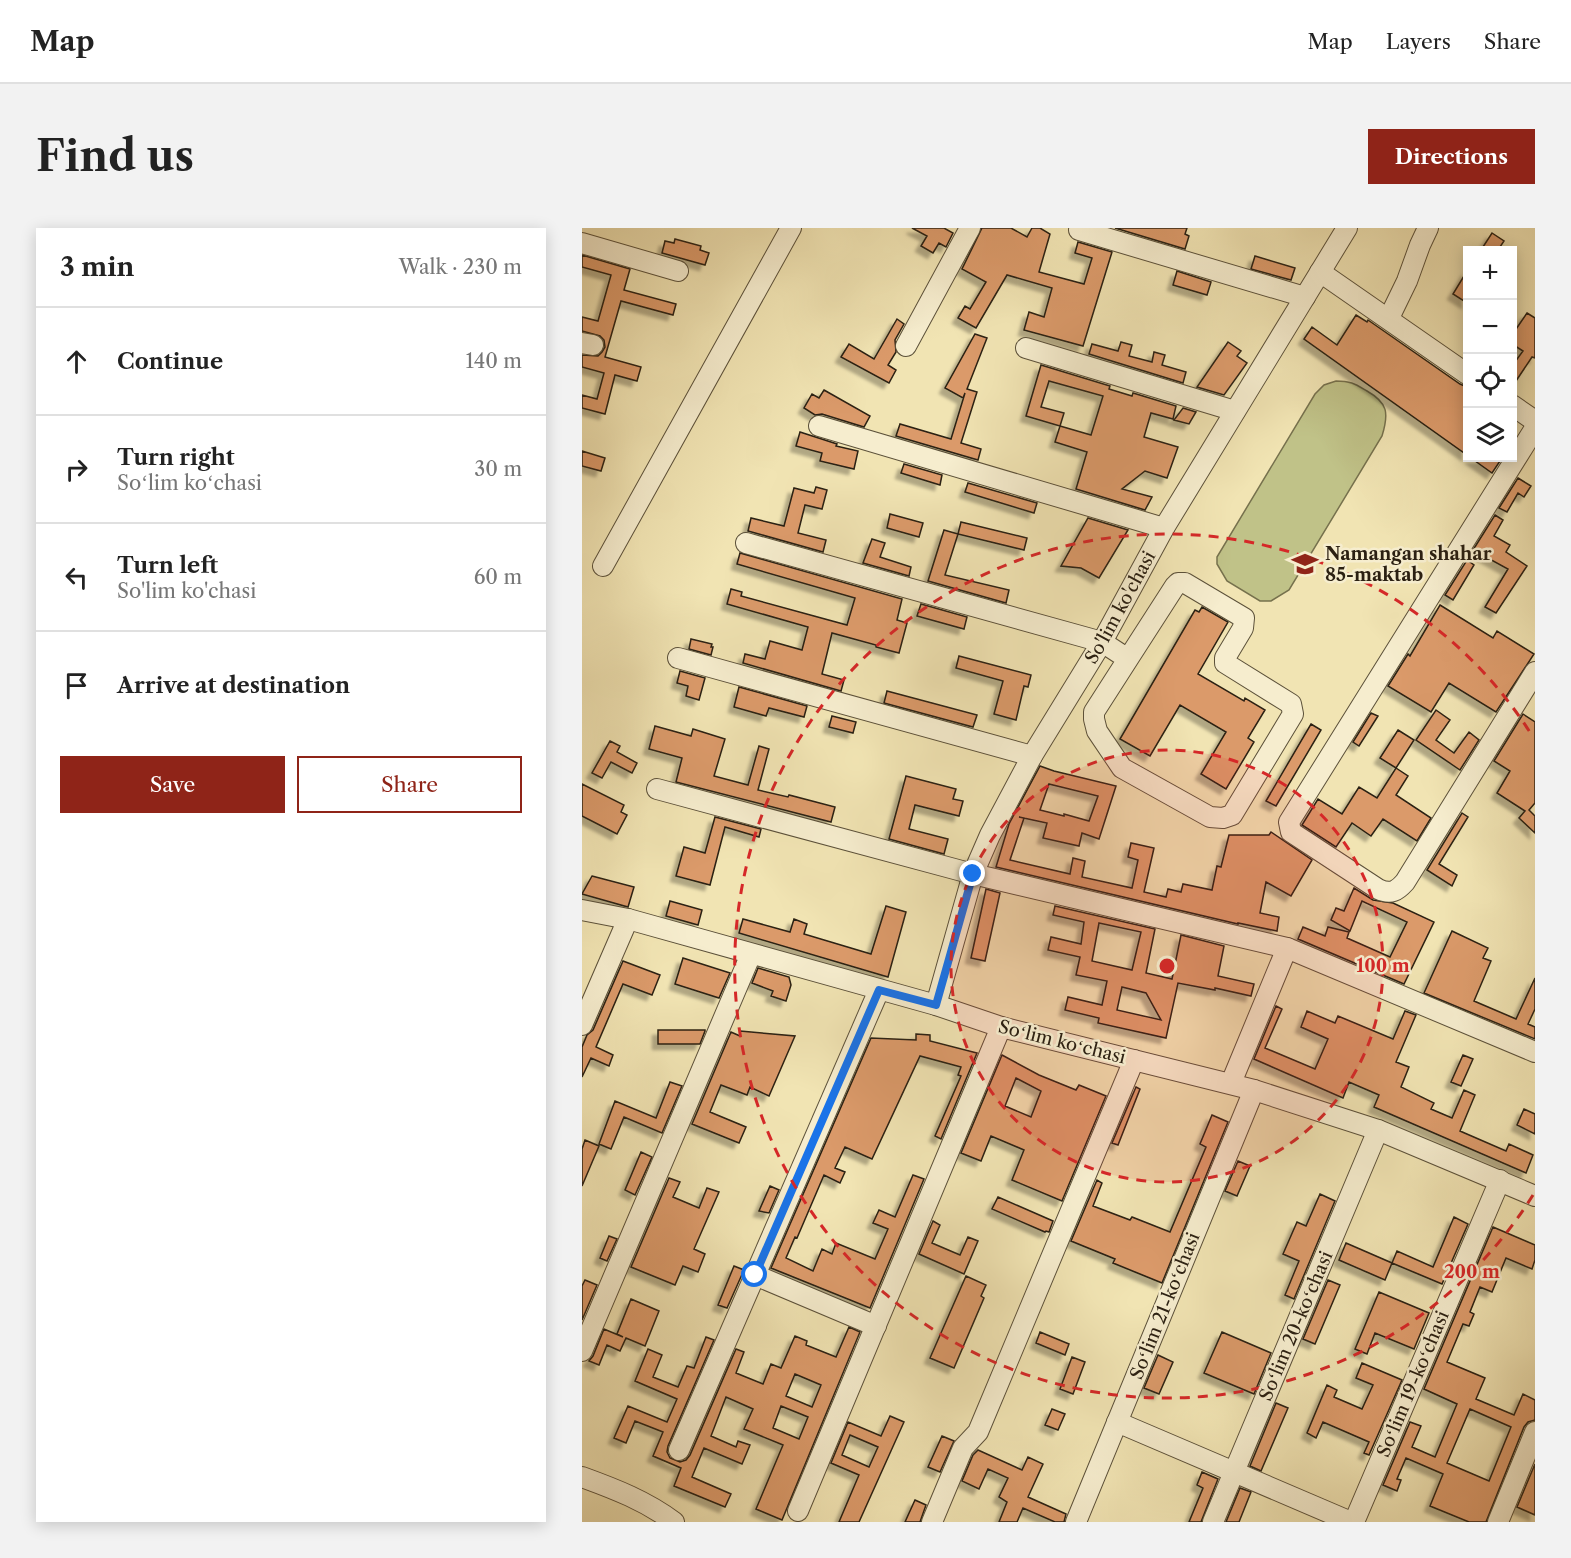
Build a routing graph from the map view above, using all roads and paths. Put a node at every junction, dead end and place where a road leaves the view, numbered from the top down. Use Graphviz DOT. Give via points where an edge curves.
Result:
graph roads {
  1 [pos="791,228"];
  2 [pos="970,228"];
  3 [pos="1347,228"];
  4 [pos="1428,228"];
  5 [pos="1079,230"];
  6 [pos="582,243"];
  7 [pos="678,271"];
  8 [pos="1320,272"];
  9 [pos="1305,297"];
  10 [pos="1389,318"];
  11 [pos="906,346"];
  12 [pos="1026,348"];
  13 [pos="1463,371"];
  14 [pos="1516,408"];
  15 [pos="1235,411"];
  16 [pos="1535,421"];
  17 [pos="819,426"];
  18 [pos="1535,428"];
  19 [pos="1164,528"];
  20 [pos="746,543"];
  21 [pos="603,566"];
  22 [pos="1102,642"];
  23 [pos="678,658"];
  24 [pos="1128,659"];
  25 [pos="1535,672"];
  26 [pos="1032,756"];
  27 [pos="657,789"];
  28 [pos="973,874"];
  29 [pos="582,910"];
  30 [pos="628,919"];
  31 [pos="1287,948"];
  32 [pos="751,954"];
  33 [pos="879,990"];
  34 [pos="936,1005"];
  35 [pos="582,1025"];
  36 [pos="1001,1027"];
  37 [pos="1535,1052"];
  38 [pos="1134,1060"];
  39 [pos="1231,1083"];
  40 [pos="1254,1089"];
  41 [pos="1378,1130"];
  42 [pos="1500,1180"];
  43 [pos="1535,1196"];
  44 [pos="755,1275"];
  45 [pos="876,1326"];
  46 [pos="582,1351"];
  47 [pos="1117,1422"];
  48 [pos="1535,1432"];
  49 [pos="679,1450"];
  50 [pos="1234,1472"];
  51 [pos="582,1477"];
  52 [pos="798,1511"];
  53 [pos="674,1522"];
  54 [pos="932,1522"];
  55 [pos="1076,1522"];
  56 [pos="1213,1522"];
  57 [pos="1353,1522"];
  58 [pos="1498,1522"];
  1 -- 21 [label="street"];
  2 -- 11 [label="street"];
  3 -- 8 [label="street, So'lim ko'chasi"];
  4 -- 10 [label="street"];
  5 -- 9 [label="street"];
  6 -- 7 [label="street"];
  8 -- 9 [label="street, So'lim ko'chasi"];
  8 -- 10 [label="street"];
  9 -- 15 [label="street, So'lim ko'chasi"];
  10 -- 13 [label="street"];
  12 -- 15 [label="street"];
  14 -- 16 [label="street"];
  15 -- 19 [label="street, So'lim ko'chasi"];
  17 -- 19 [label="street"];
  18 -- 25 [label="street" via="1289,822 1291,832 1378,889 1397,891"];
  19 -- 22 [label="street, So'lim ko'chasi"];
  20 -- 22 [label="street"];
  22 -- 24 [label="street"];
  22 -- 26 [label="street, So'lim ko'chasi"];
  23 -- 26 [label="street"];
  24 -- 24 [label="street" via="1178,583 1185,583 1244,618 1225,663 1291,704 1293,710 1232,815 1210,817 1122,768 1097,730 1094,712"];
  26 -- 28 [label="street, So'lim ko'chasi"];
  27 -- 28 [label="street"];
  28 -- 31 [label="street"];
  28 -- 34 [label="street, So'lim ko'chasi"];
  29 -- 30 [label="street, Soʻlim koʻchasi"];
  30 -- 32 [label="street, Soʻlim koʻchasi"];
  30 -- 35 [label="street"];
  31 -- 37 [label="street"];
  31 -- 39 [label="street"];
  32 -- 33 [label="street, Soʻlim koʻchasi"];
  32 -- 46 [label="street"];
  33 -- 34 [label="street, Soʻlim koʻchasi"];
  33 -- 44 [label="street"];
  34 -- 36 [label="street, Soʻlim koʻchasi"];
  36 -- 38 [label="street, Soʻlim koʻchasi"];
  36 -- 45 [label="street"];
  38 -- 39 [label="street, Soʻlim koʻchasi"];
  38 -- 54 [label="street" via="978,1432 963,1448"];
  39 -- 40 [label="street, Soʻlim koʻchasi"];
  40 -- 41 [label="street, Soʻlim koʻchasi"];
  40 -- 47 [label="street, Soʻlim 21-koʻchasi"];
  41 -- 42 [label="street, Soʻlim koʻchasi"];
  41 -- 50 [label="street, Soʻlim 20-koʻchasi"];
  42 -- 43 [label="street, Soʻlim koʻchasi"];
  42 -- 57 [label="street, Soʻlim 19-koʻchasi"];
  44 -- 45 [label="street"];
  44 -- 49 [label="street"];
  45 -- 52 [label="street"];
  47 -- 50 [label="street"];
  47 -- 55 [label="street, Soʻlim 21-koʻchasi"];
  48 -- 58 [label="street"];
  50 -- 56 [label="street, Soʻlim 20-koʻchasi"];
  50 -- 57 [label="street"];
  51 -- 53 [label="street" via="656,1509"];
}
